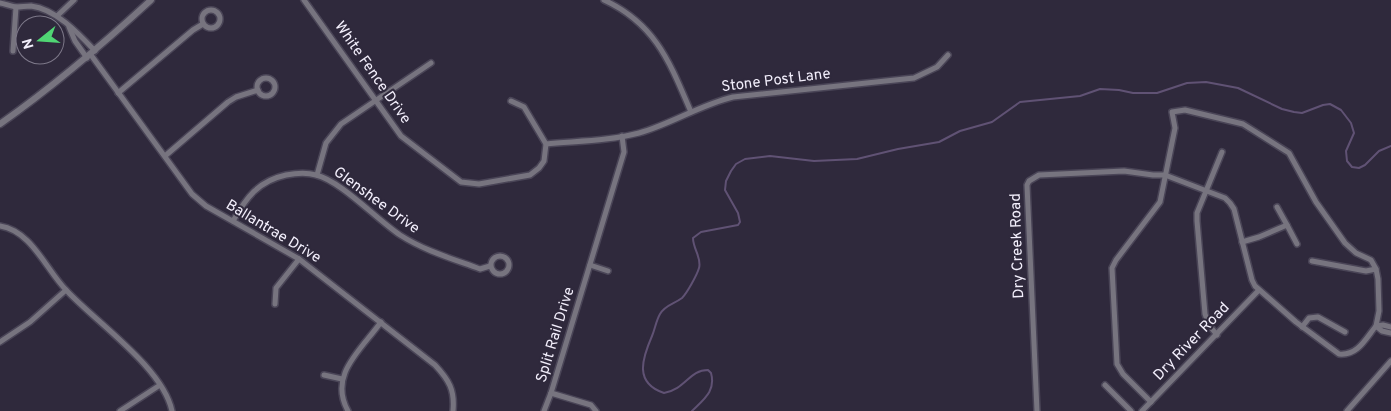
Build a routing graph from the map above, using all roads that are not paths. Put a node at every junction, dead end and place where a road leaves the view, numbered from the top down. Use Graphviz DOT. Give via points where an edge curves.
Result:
graph roads {
  1 [pos="74,0"];
  2 [pos="152,0"];
  3 [pos="304,0"];
  4 [pos="604,0"];
  5 [pos="0,3"];
  6 [pos="16,7"];
  7 [pos="55,15"];
  8 [pos="58,15"];
  9 [pos="65,23"];
  10 [pos="203,24"];
  11 [pos="69,26"];
  12 [pos="13,51"];
  13 [pos="91,55"];
  14 [pos="948,55"];
  15 [pos="431,63"];
  16 [pos="258,90"];
  17 [pos="118,93"];
  18 [pos="374,100"];
  19 [pos="511,101"];
  20 [pos="691,112"];
  21 [pos="0,124"];
  22 [pos="622,136"];
  23 [pos="546,144"];
  24 [pos="1222,152"];
  25 [pos="165,156"];
  26 [pos="317,175"];
  27 [pos="1165,175"];
  28 [pos="1208,190"];
  29 [pos="1277,207"];
  30 [pos="234,221"];
  31 [pos="1287,225"];
  32 [pos="0,226"];
  33 [pos="1242,242"];
  34 [pos="1297,244"];
  35 [pos="298,258"];
  36 [pos="1312,261"];
  37 [pos="590,265"];
  38 [pos="490,266"];
  39 [pos="1376,270"];
  40 [pos="608,271"];
  41 [pos="66,290"];
  42 [pos="1259,290"];
  43 [pos="275,304"];
  44 [pos="380,322"];
  45 [pos="1376,326"];
  46 [pos="1302,327"];
  47 [pos="1391,327"];
  48 [pos="1345,332"];
  49 [pos="1391,334"];
  50 [pos="1217,335"];
  51 [pos="0,342"];
  52 [pos="1391,361"];
  53 [pos="324,375"];
  54 [pos="342,379"];
  55 [pos="160,385"];
  56 [pos="1104,385"];
  57 [pos="551,393"];
  58 [pos="1151,402"];
  59 [pos="120,411"];
  60 [pos="172,411"];
  61 [pos="348,411"];
  62 [pos="453,411"];
  63 [pos="544,411"];
  64 [pos="596,411"];
  65 [pos="1037,411"];
  66 [pos="1131,411"];
  67 [pos="1142,411"];
  68 [pos="1347,411"];
  1 -- 8 [label="street"];
  2 -- 13 [label="street"];
  3 -- 18 [label="street, White Fence Drive"];
  4 -- 20 [label="street" via="638,21 656,41 672,66"];
  5 -- 6 [label="street"];
  6 -- 7 [label="street" via="31,6"];
  6 -- 12 [label="street"];
  9 -- 11 [label="street"];
  10 -- 17 [label="street"];
  11 -- 13 [label="street" via="80,34"];
  11 -- 13 [label="street" via="75,41"];
  13 -- 17 [label="street, Ballantrae Drive"];
  13 -- 21 [label="street"];
  14 -- 20 [label="street, Stone Post Lane" via="937,67 914,78 733,97"];
  15 -- 18 [label="street"];
  16 -- 25 [label="street" via="228,102"];
  17 -- 25 [label="street, Ballantrae Drive"];
  18 -- 23 [label="street, White Fence Drive" via="401,136 461,182 479,184 530,175 544,161"];
  18 -- 26 [label="street" via="341,124 326,143"];
  19 -- 23 [label="street" via="524,107"];
  20 -- 22 [label="street, Stone Post Lane"];
  22 -- 23 [label="street, Stone Post Lane"];
  22 -- 37 [label="street, Split Rail Drive" via="624,152"];
  24 -- 28 [label="street"];
  25 -- 30 [label="street, Ballantrae Drive" via="192,194 206,206"];
  26 -- 30 [label="street, Glenshee Drive" via="297,172 276,177 258,187 245,200"];
  26 -- 38 [label="street, Glenshee Drive" via="334,183 420,247 480,269"];
  27 -- 28 [label="street, Dry Creek Road"];
  27 -- 39 [label="street" via="1175,128 1172,112 1185,110 1243,124 1289,152 1316,202 1345,243 1371,260"];
  27 -- 58 [label="street" via="1160,202 1112,268 1117,364"];
  27 -- 65 [label="street, Dry Creek Road" via="1124,171 1040,175 1029,181"];
  28 -- 33 [label="street, Dry Creek Road" via="1230,202"];
  28 -- 50 [label="street" via="1197,213 1197,221 1205,314"];
  29 -- 31 [label="street"];
  30 -- 35 [label="street, Ballantrae Drive"];
  31 -- 33 [label="street"];
  31 -- 34 [label="street"];
  32 -- 41 [label="street" via="9,228 29,243"];
  33 -- 42 [label="street, Dry Creek Road" via="1252,280"];
  35 -- 43 [label="street" via="276,288"];
  35 -- 44 [label="street, Ballantrae Drive"];
  36 -- 39 [label="street"];
  37 -- 40 [label="street"];
  37 -- 57 [label="street, Split Rail Drive"];
  39 -- 45 [label="street" via="1379,311"];
  41 -- 51 [label="street" via="30,322"];
  41 -- 55 [label="street" via="145,365"];
  42 -- 46 [label="street, Dry Creek Road"];
  42 -- 50 [label="street, Dry River Road"];
  44 -- 54 [label="street" via="346,368"];
  44 -- 62 [label="street, Ballantrae Drive" via="436,365 448,380 454,399"];
  45 -- 46 [label="street, Dry Creek Road" via="1358,349 1346,354 1339,354"];
  45 -- 47 [label="street"];
  45 -- 49 [label="street"];
  46 -- 48 [label="street" via="1309,318 1318,317"];
  50 -- 58 [label="street, Dry River Road"];
  52 -- 68 [label="street"];
  53 -- 54 [label="street"];
  54 -- 61 [label="street" via="342,396"];
  55 -- 59 [label="street"];
  55 -- 60 [label="street"];
  56 -- 66 [label="street"];
  57 -- 63 [label="street, Split Rail Drive"];
  57 -- 64 [label="street" via="591,405"];
  58 -- 67 [label="street, Dry River Road"];
}
